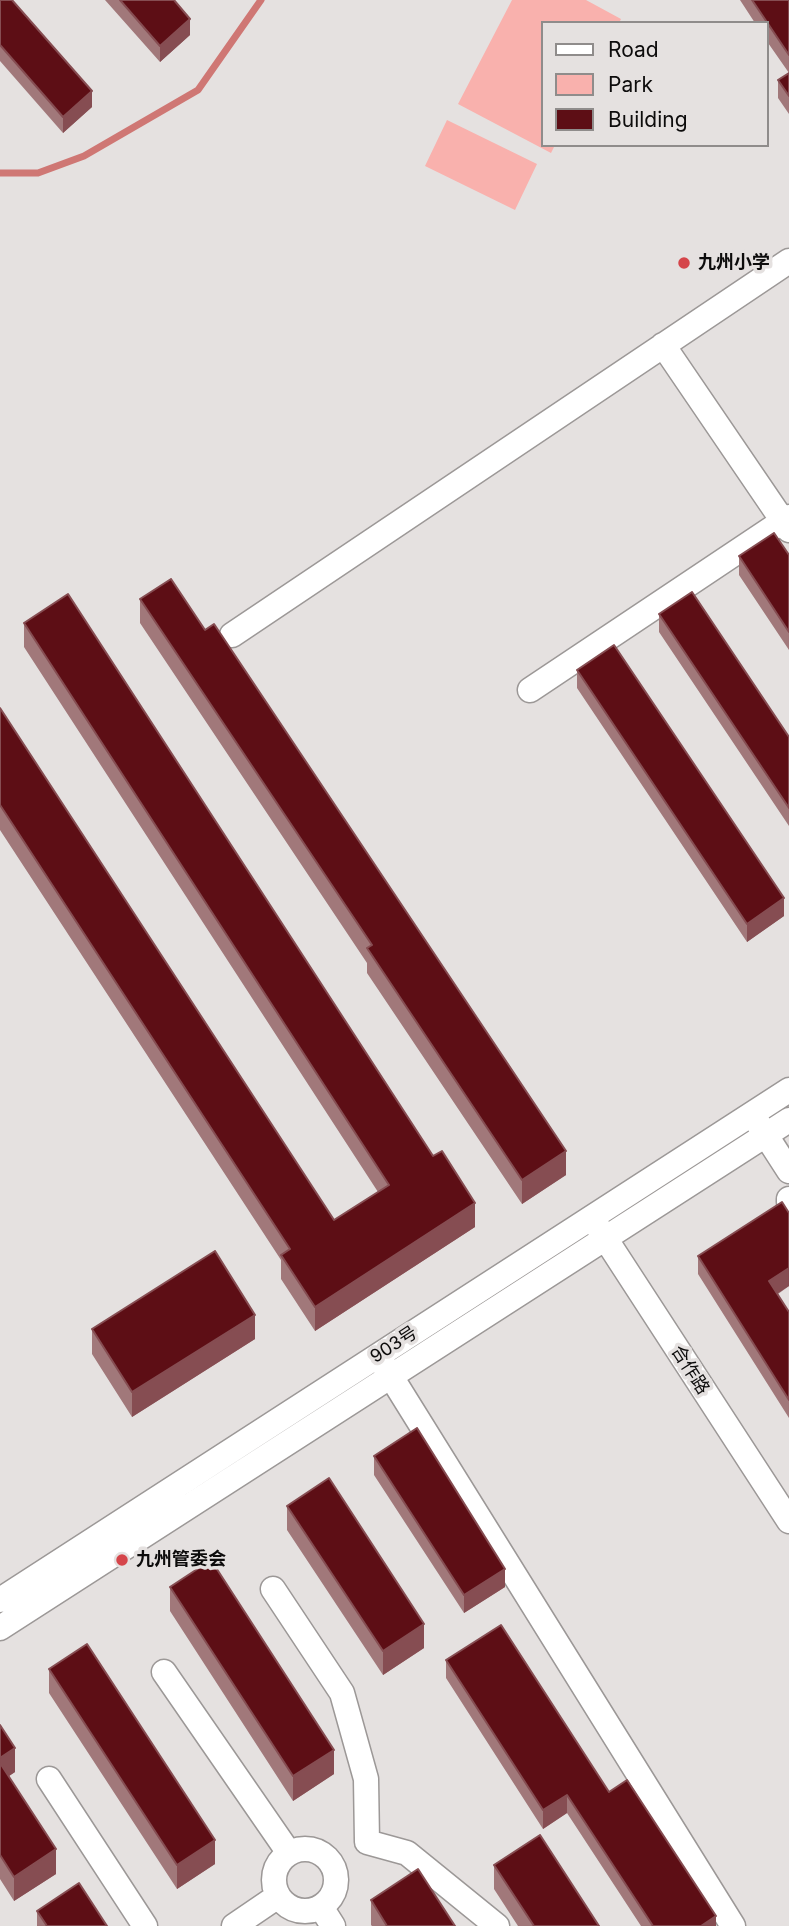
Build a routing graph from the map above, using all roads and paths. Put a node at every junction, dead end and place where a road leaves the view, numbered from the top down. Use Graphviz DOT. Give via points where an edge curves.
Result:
graph roads {
  1 [pos="789,261"];
  2 [pos="663,345"];
  3 [pos="787,523"];
  4 [pos="232,635"];
  5 [pos="530,690"];
  6 [pos="789,1090"];
  7 [pos="752,1114"];
  8 [pos="789,1120"];
  9 [pos="766,1136"];
  10 [pos="789,1171"];
  11 [pos="598,1228"];
  12 [pos="384,1366"];
  13 [pos="789,1521"];
  14 [pos="273,1589"];
  15 [pos="0,1600"];
  16 [pos="0,1628"];
  17 [pos="164,1672"];
  18 [pos="49,1779"];
  19 [pos="367,1842"];
  20 [pos="289,1853"];
  21 [pos="332,1864"];
  22 [pos="278,1896"];
  23 [pos="327,1917"];
  24 [pos="145,1926"];
  25 [pos="234,1926"];
  26 [pos="498,1926"];
  27 [pos="733,1926"];
  1 -- 2 [label="street"];
  2 -- 3 [label="street"];
  2 -- 4 [label="street"];
  3 -- 5 [label="street"];
  6 -- 7 [label="street, 903号"];
  7 -- 9 [label="street"];
  7 -- 11 [label="street, 903号"];
  8 -- 9 [label="street"];
  9 -- 10 [label="street"];
  9 -- 11 [label="street"];
  11 -- 12 [label="street, 903号"];
  11 -- 13 [label="street, 合作路"];
  12 -- 15 [label="street, 903号"];
  12 -- 16 [label="street"];
  12 -- 27 [label="street"];
  14 -- 19 [label="street" via="342,1693 366,1779"];
  17 -- 20 [label="street"];
  18 -- 24 [label="street"];
  19 -- 21 [label="street"];
  19 -- 26 [label="street" via="407,1853"];
  20 -- 21 [label="street" via="313,1849"];
  20 -- 22 [label="street" via="275,1872"];
  21 -- 23 [label="street" via="336,1888"];
  22 -- 23 [label="street" via="286,1905"];
  22 -- 25 [label="street"];
}
